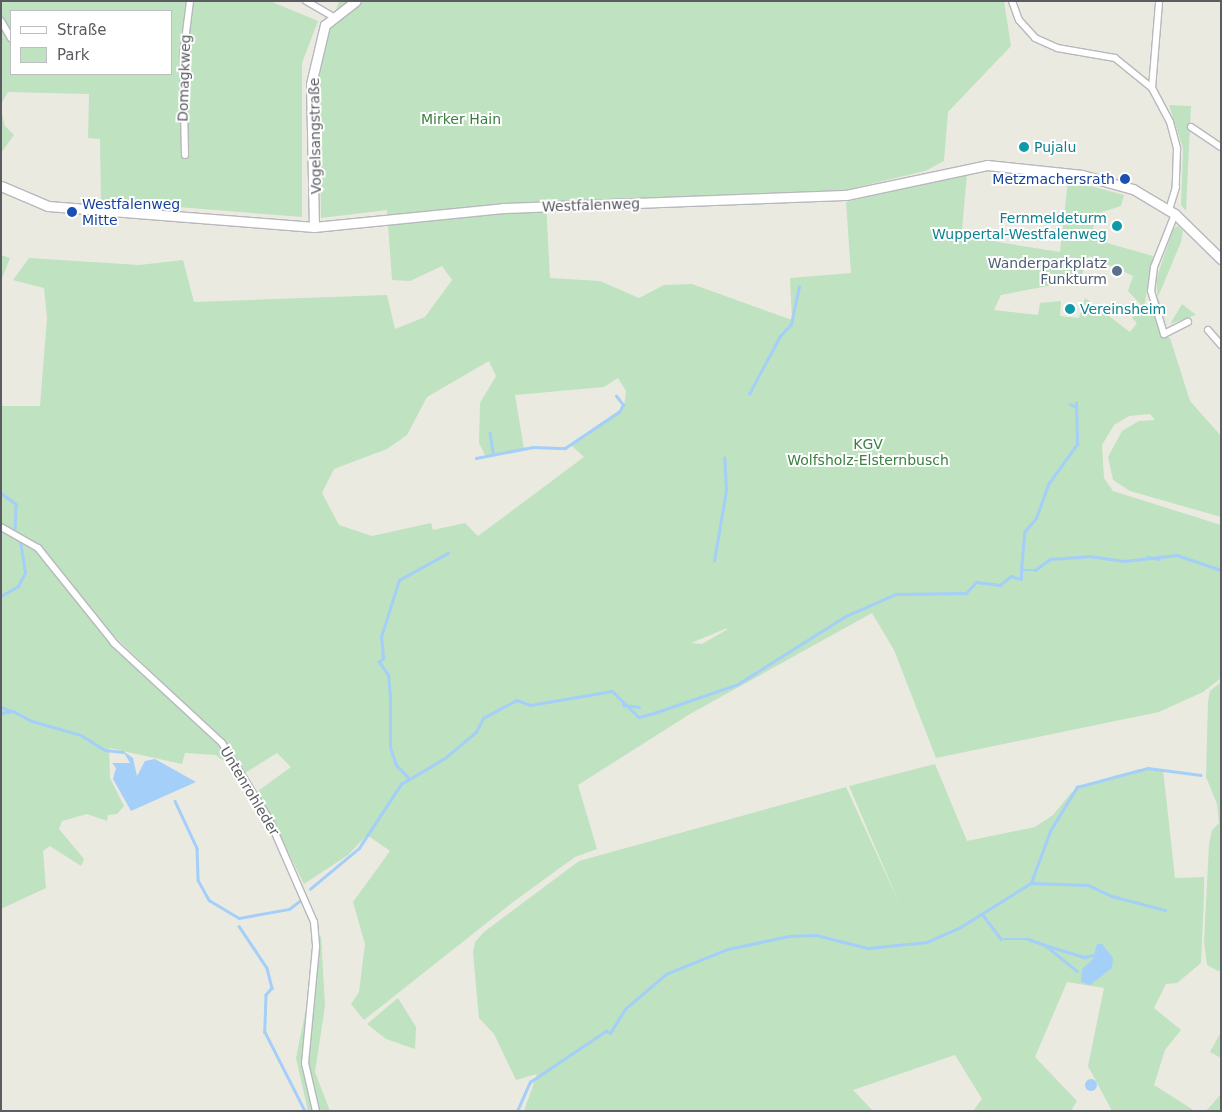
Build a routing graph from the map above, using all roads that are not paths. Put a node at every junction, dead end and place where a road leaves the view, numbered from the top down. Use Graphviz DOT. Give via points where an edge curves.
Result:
graph roads {
  1 [pos="190,1"];
  2 [pos="306,1"];
  3 [pos="356,1"];
  4 [pos="1012,1"];
  5 [pos="1159,3"];
  6 [pos="332,16"];
  7 [pos="1,21"];
  8 [pos="10,36"];
  9 [pos="1152,88"];
  10 [pos="1191,127"];
  11 [pos="1221,147"];
  12 [pos="186,155"];
  13 [pos="1,186"];
  14 [pos="1172,212"];
  15 [pos="314,228"];
  16 [pos="1221,259"];
  17 [pos="1188,322"];
  18 [pos="1208,330"];
  19 [pos="1221,345"];
  20 [pos="1,527"];
  21 [pos="316,1111"];
  1 -- 12 [label="street, Domagkweg" via="182,64"];
  2 -- 6 [label="street"];
  3 -- 6 [label="street"];
  4 -- 9 [label="street" via="1019,20 1035,38 1057,48 1115,58"];
  5 -- 9 [label="street"];
  6 -- 15 [label="street, Vogelsangstraße" via="325,25 311,84"];
  7 -- 8 [label="street"];
  9 -- 14 [label="street" via="1170,122 1177,149"];
  10 -- 11 [label="street"];
  13 -- 15 [label="street, Westfalenweg" via="29,201 57,207"];
  14 -- 15 [label="street, Westfalenweg" via="1110,181 987,165 846,195 503,208"];
  14 -- 16 [label="street, Westfalenweg"];
  14 -- 17 [label="street" via="1154,267 1151,292 1164,334"];
  18 -- 19 [label="street"];
  20 -- 21 [label="street, Untenrohleder" via="38,548 114,643 222,743 269,818 314,922 316,947 304,1063"];
}
